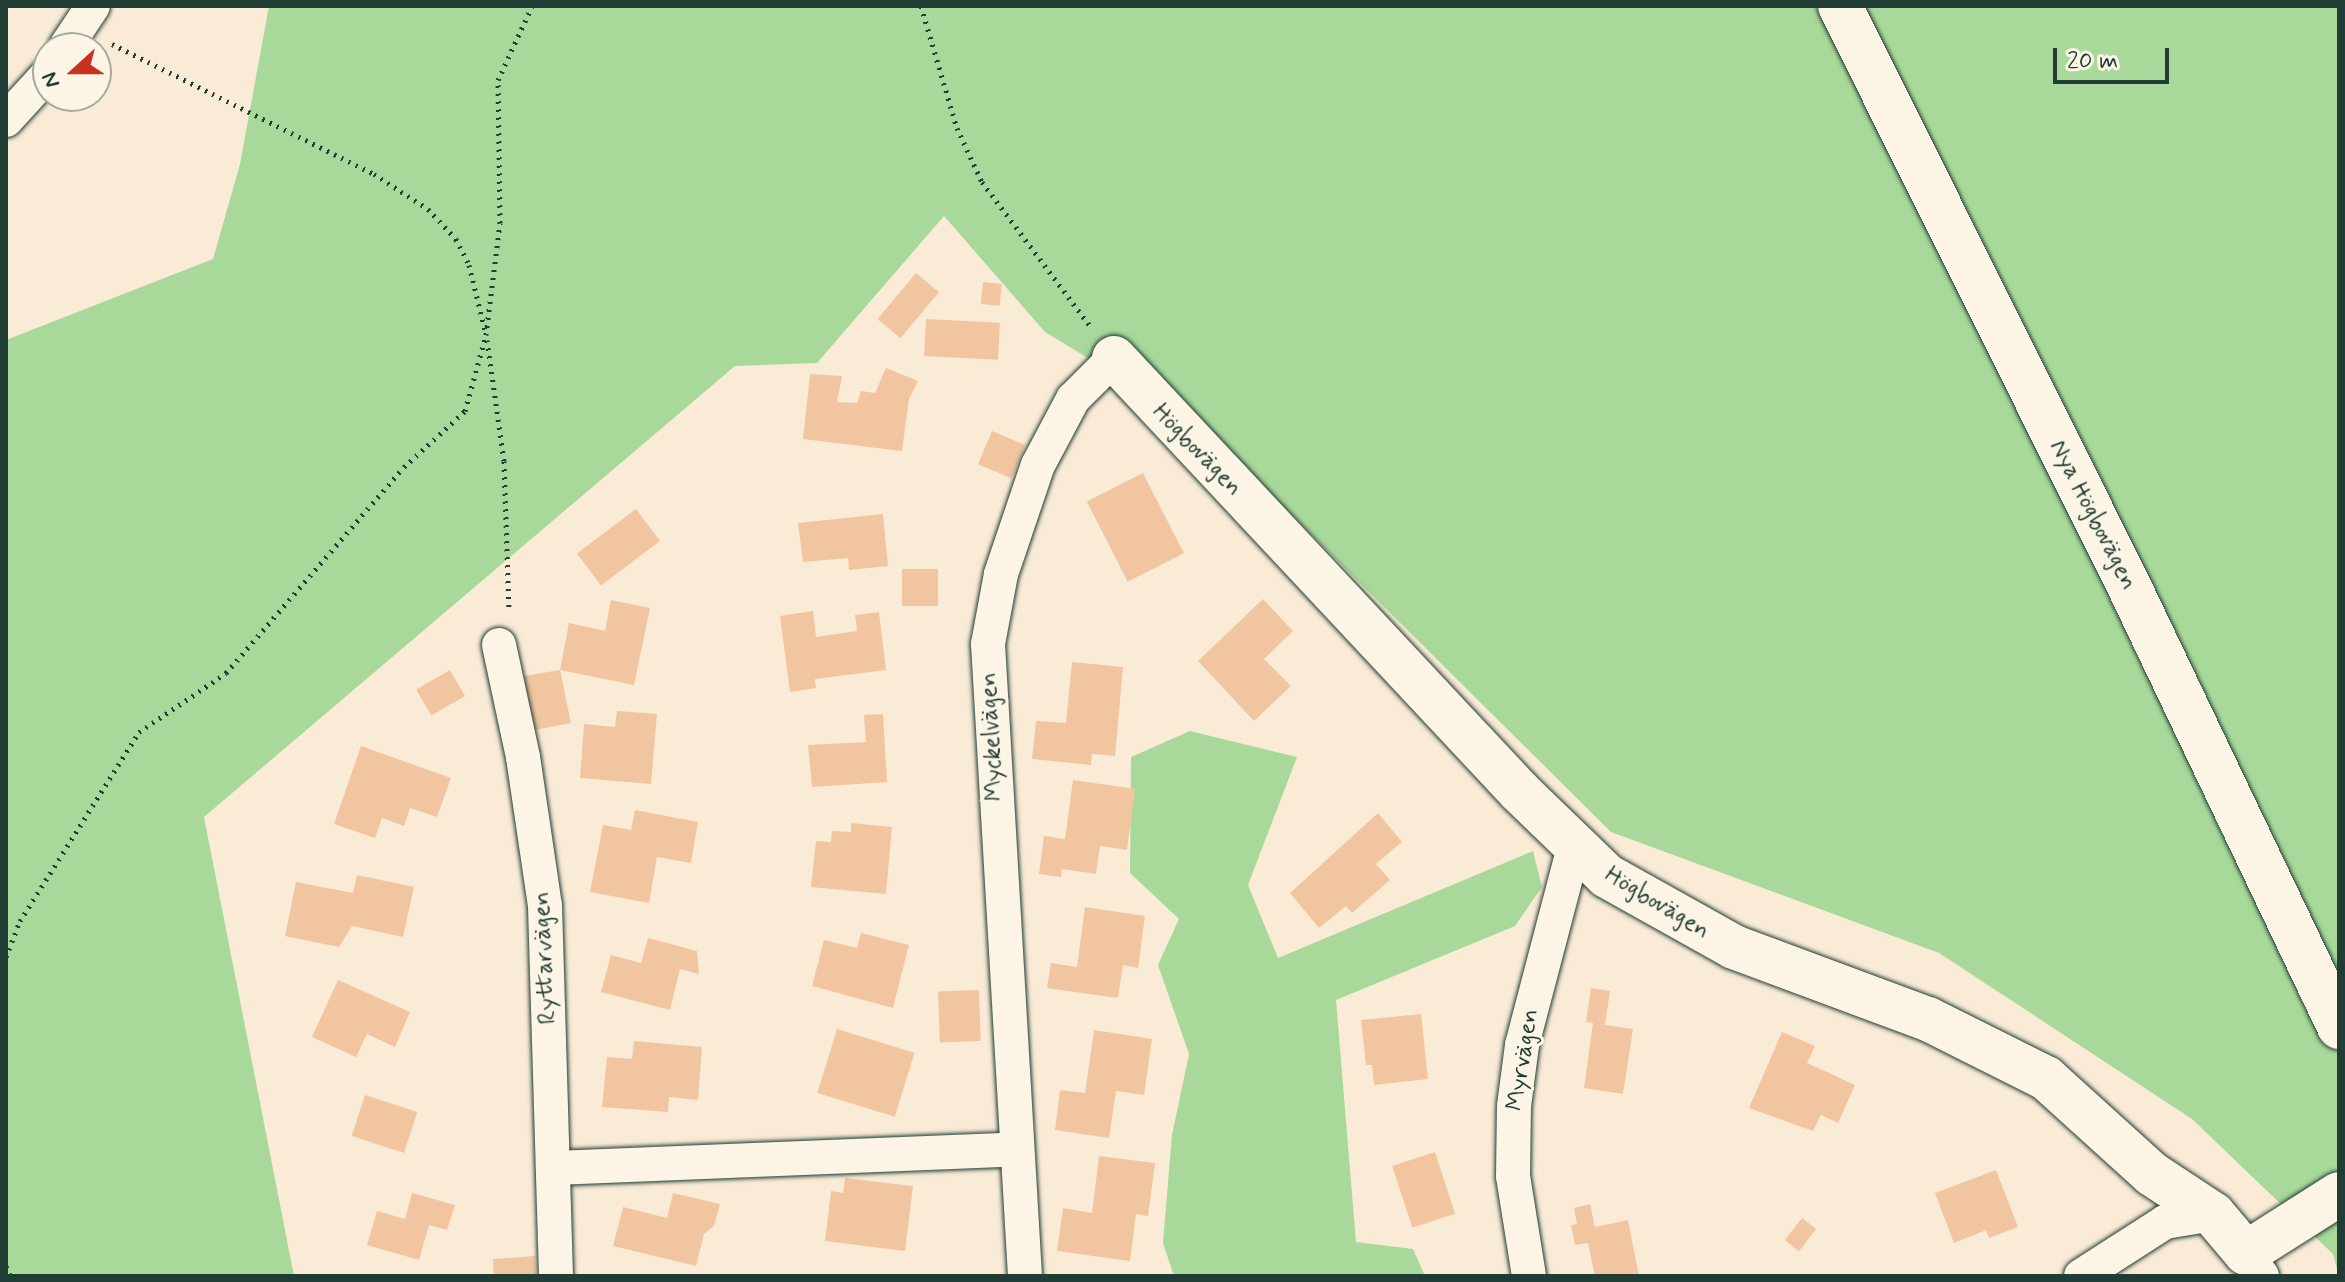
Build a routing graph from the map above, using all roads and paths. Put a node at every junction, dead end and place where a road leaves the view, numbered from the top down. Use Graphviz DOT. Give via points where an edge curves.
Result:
graph roads {
  1 [pos="532,6"];
  2 [pos="921,6"];
  3 [pos="1840,6"];
  4 [pos="79,27"];
  5 [pos="32,92"];
  6 [pos="6,120"];
  7 [pos="486,335"];
  8 [pos="1114,358"];
  9 [pos="499,645"];
  10 [pos="1574,847"];
  11 [pos="6,957"];
  12 [pos="2339,1027"];
  13 [pos="1016,1149"];
  14 [pos="553,1168"];
  15 [pos="2339,1194"];
  16 [pos="2213,1214"];
  17 [pos="2254,1264"];
  18 [pos="6,1266"];
  19 [pos="10,1276"];
  20 [pos="556,1276"];
  21 [pos="1025,1276"];
  22 [pos="1529,1276"];
  23 [pos="2081,1276"];
  1 -- 7 [label="path" via="498,80 500,223"];
  2 -- 8 [label="path" via="957,128 982,182"];
  3 -- 12 [label="street, Nya Högbovägen" via="2128,584"];
  4 -- 7 [label="path" via="374,174 428,209 456,239 469,265"];
  5 -- 6 [label="street"];
  7 -- 9 [label="path" via="504,461 511,603"];
  7 -- 11 [label="path" via="465,411 404,467 226,673 139,732 20,921"];
  8 -- 10 [label="street, Högbovägen"];
  8 -- 13 [label="street, Myckelvägen" via="1073,399 1038,465 1001,574 988,644"];
  9 -- 14 [label="street, Ryttarvägen" via="523,757 545,906"];
  10 -- 16 [label="street, Högbovägen" via="1637,896 1734,947 1928,1019 2006,1055 2065,1092 2152,1174"];
  10 -- 22 [label="street, Myrvägen" via="1522,1045 1514,1106 1513,1176"];
  13 -- 14 [label="street"];
  13 -- 21 [label="street, Myckelvägen"];
  14 -- 20 [label="street, Ryttarvägen"];
  15 -- 17 [label="street"];
  16 -- 17 [label="street, Högbovägen"];
  16 -- 23 [label="street" via="2165,1222"];
  18 -- 19 [label="path"];
}
